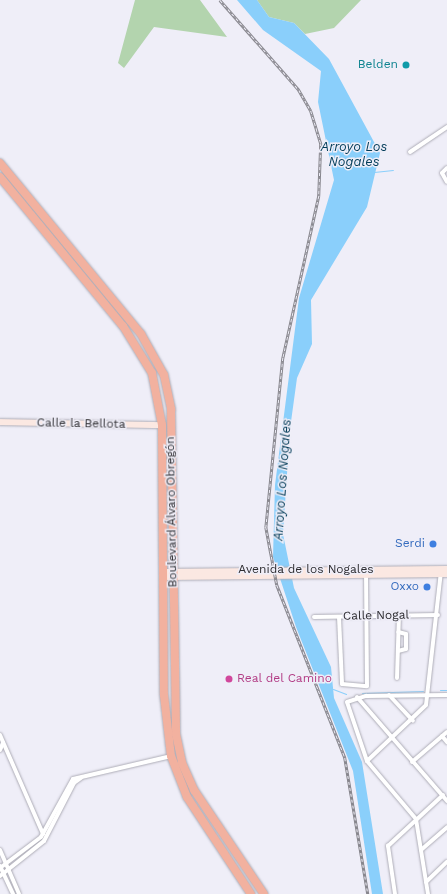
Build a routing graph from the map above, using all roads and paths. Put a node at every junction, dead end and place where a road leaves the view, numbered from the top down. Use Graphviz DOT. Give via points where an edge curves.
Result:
graph roads {
  1 [pos="447,126"];
  2 [pos="410,152"];
  3 [pos="0,163"];
  4 [pos="447,168"];
  5 [pos="0,177"];
  6 [pos="447,182"];
  7 [pos="0,422"];
  8 [pos="162,425"];
  9 [pos="444,571"];
  10 [pos="293,572"];
  11 [pos="164,574"];
  12 [pos="174,574"];
  13 [pos="366,574"];
  14 [pos="438,615"];
  15 [pos="366,616"];
  16 [pos="399,616"];
  17 [pos="314,617"];
  18 [pos="339,617"];
  19 [pos="398,632"];
  20 [pos="398,651"];
  21 [pos="397,678"];
  22 [pos="389,695"];
  23 [pos="429,695"];
  24 [pos="447,695"];
  25 [pos="357,697"];
  26 [pos="413,721"];
  27 [pos="447,732"];
  28 [pos="0,735"];
  29 [pos="442,736"];
  30 [pos="392,739"];
  31 [pos="447,742"];
  32 [pos="4,743"];
  33 [pos="0,750"];
  34 [pos="170,756"];
  35 [pos="367,761"];
  36 [pos="412,762"];
  37 [pos="83,777"];
  38 [pos="443,795"];
  39 [pos="447,801"];
  40 [pos="416,819"];
  41 [pos="447,827"];
  42 [pos="43,834"];
  43 [pos="0,850"];
  44 [pos="421,850"];
  45 [pos="447,862"];
  46 [pos="6,864"];
  47 [pos="0,867"];
  48 [pos="9,870"];
  49 [pos="2,875"];
  50 [pos="426,882"];
  51 [pos="18,892"];
  52 [pos="12,894"];
  53 [pos="251,894"];
  54 [pos="264,894"];
  55 [pos="395,894"];
  56 [pos="428,894"];
  1 -- 2 [label="street"];
  3 -- 12 [label="highway, Boulevard Álvaro Obregón" via="141,334 164,375 171,409"];
  4 -- 6 [label="street" via="442,173"];
  5 -- 8 [label="highway, Boulevard Álvaro Obregón" via="139,347 152,373"];
  7 -- 8 [label="main road, Calle la Bellota"];
  8 -- 11 [label="highway, Boulevard Álvaro Obregón"];
  9 -- 10 [label="main road, Avenida de los Nogales"];
  9 -- 13 [label="main road, Avenida de los Nogales"];
  9 -- 14 [label="street"];
  10 -- 12 [label="main road, Avenida de los Nogales"];
  10 -- 13 [label="main road, Avenida de los Nogales"];
  11 -- 12 [label="main road, Avenida de los Nogales"];
  11 -- 34 [label="highway, Boulevard Álvaro Obregón" via="164,695"];
  12 -- 54 [label="highway, Boulevard Álvaro Obregón" via="174,716 182,763 201,802"];
  13 -- 15 [label="street"];
  14 -- 16 [label="street, Calle Nogal"];
  14 -- 23 [label="street"];
  15 -- 16 [label="street, Calle Nogal"];
  15 -- 18 [label="street, Calle Nogal"];
  15 -- 18 [label="street" via="367,686 342,684"];
  16 -- 19 [label="street"];
  17 -- 18 [label="street, Calle Nogal"];
  19 -- 20 [label="street"];
  19 -- 20 [label="street" via="405,633 406,642 405,651"];
  20 -- 21 [label="street"];
  22 -- 23 [label="street"];
  22 -- 25 [label="street"];
  22 -- 26 [label="street"];
  23 -- 24 [label="street"];
  23 -- 26 [label="street" via="424,709"];
  25 -- 30 [label="street"];
  25 -- 35 [label="street" via="347,701"];
  26 -- 30 [label="street"];
  27 -- 29 [label="street"];
  28 -- 32 [label="street"];
  29 -- 31 [label="street"];
  29 -- 36 [label="street"];
  30 -- 35 [label="street"];
  30 -- 36 [label="street"];
  32 -- 33 [label="street"];
  32 -- 42 [label="street"];
  34 -- 37 [label="street"];
  34 -- 53 [label="highway, Boulevard Álvaro Obregón" via="187,798"];
  35 -- 40 [label="street"];
  36 -- 38 [label="street"];
  37 -- 42 [label="street" via="72,780"];
  37 -- 48 [label="street" via="74,783 44,841"];
  38 -- 39 [label="street"];
  38 -- 40 [label="street"];
  40 -- 44 [label="street"];
  40 -- 55 [label="street" via="388,846"];
  41 -- 44 [label="street"];
  42 -- 46 [label="street"];
  43 -- 46 [label="street"];
  44 -- 50 [label="street"];
  45 -- 50 [label="street"];
  46 -- 47 [label="street"];
  46 -- 48 [label="street"];
  47 -- 49 [label="street"];
  48 -- 49 [label="street"];
  48 -- 51 [label="street"];
  49 -- 52 [label="street"];
  50 -- 56 [label="street"];
  51 -- 52 [label="street"];
}
